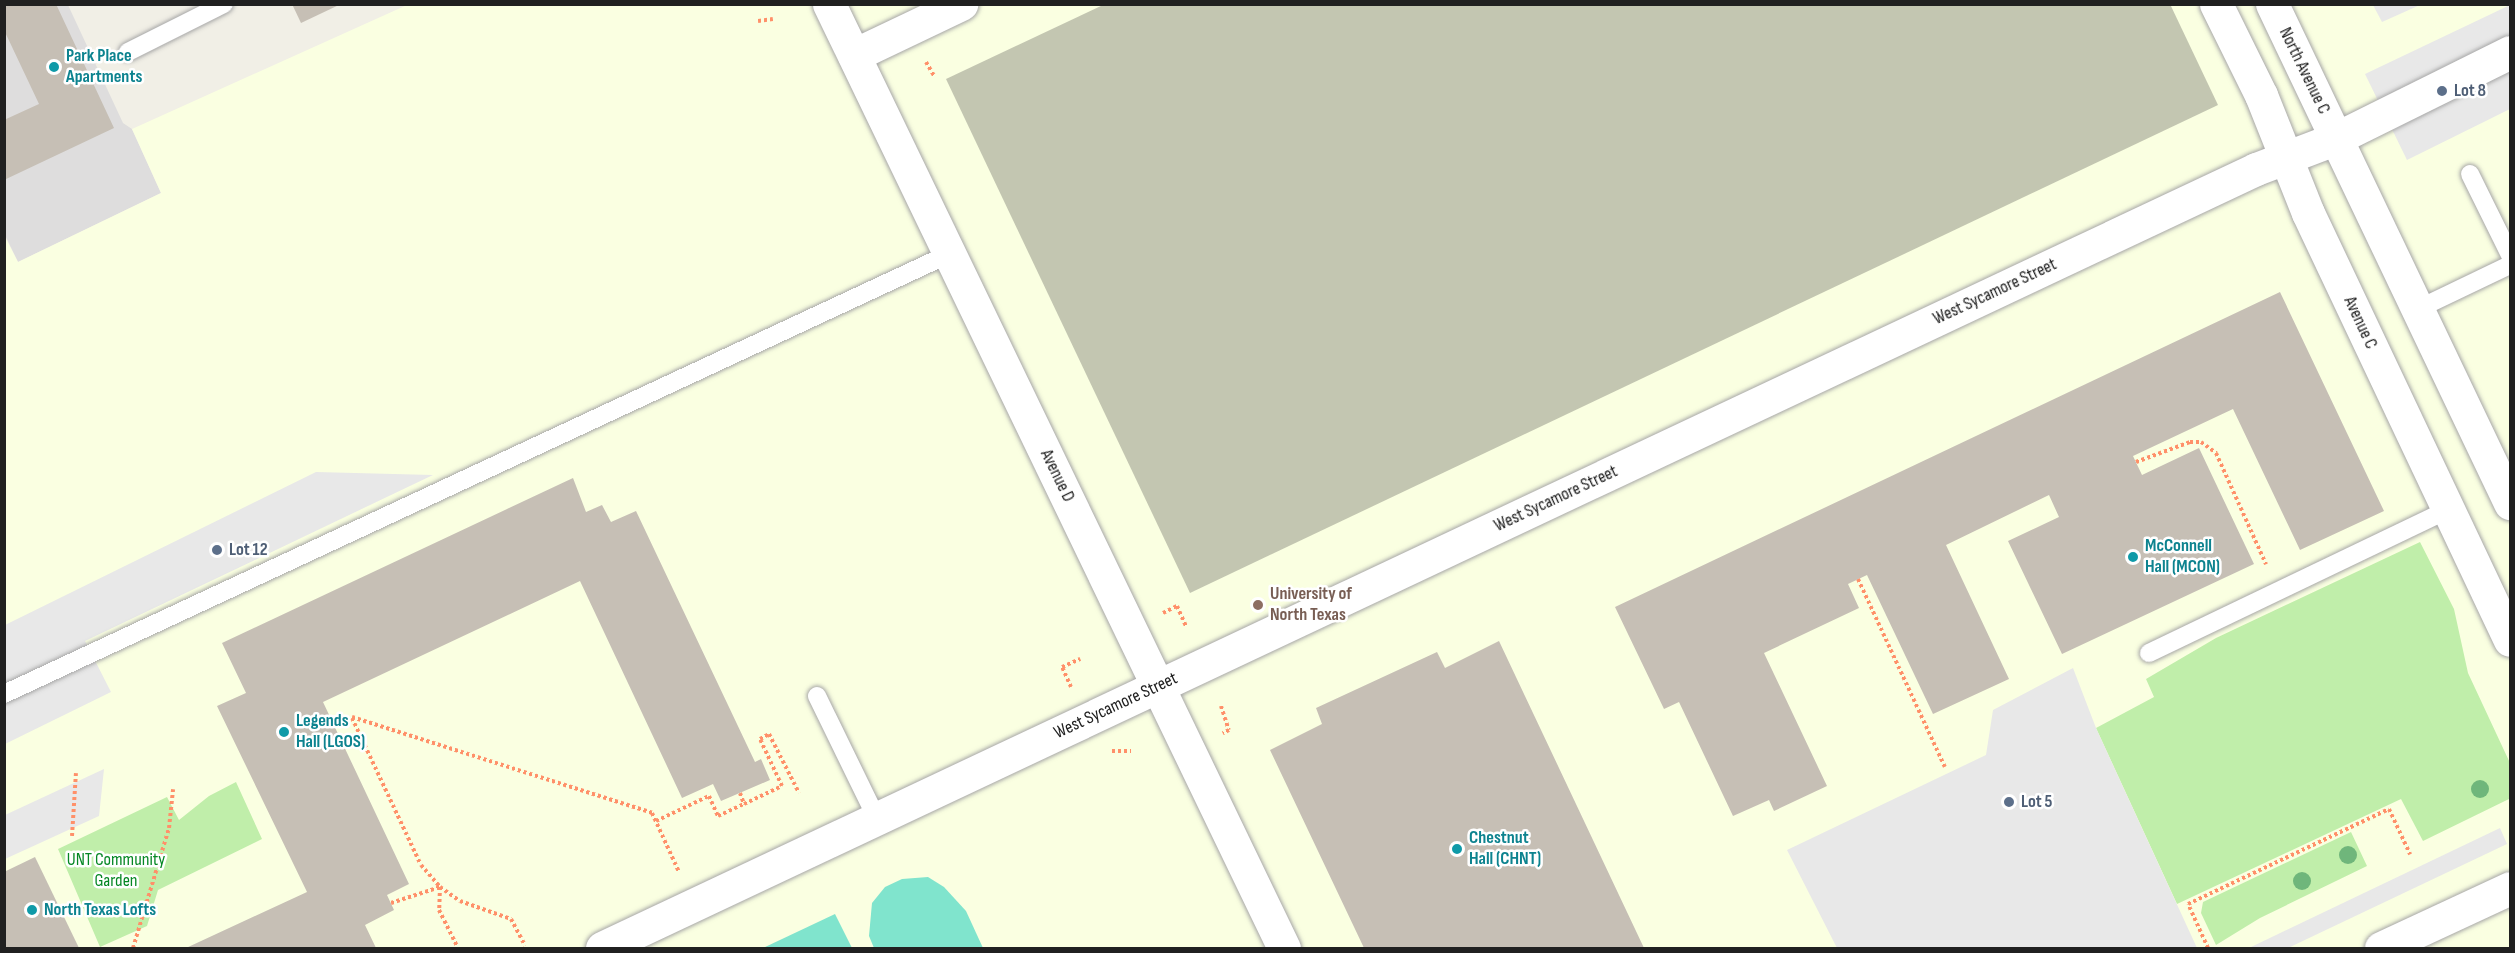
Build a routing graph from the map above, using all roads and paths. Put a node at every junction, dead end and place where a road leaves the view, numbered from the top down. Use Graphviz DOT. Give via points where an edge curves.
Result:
graph roads {
  1 [pos="224,4"];
  2 [pos="829,4"];
  3 [pos="961,4"];
  4 [pos="2216,4"];
  5 [pos="2272,4"];
  6 [pos="773,18"];
  7 [pos="758,21"];
  8 [pos="128,52"];
  9 [pos="2511,52"];
  10 [pos="854,55"];
  11 [pos="925,59"];
  12 [pos="934,76"];
  13 [pos="2337,138"];
  14 [pos="2285,155"];
  15 [pos="2470,174"];
  16 [pos="950,254"];
  17 [pos="2511,255"];
  18 [pos="2511,265"];
  19 [pos="2418,309"];
  20 [pos="2136,462"];
  21 [pos="2511,503"];
  22 [pos="2449,509"];
  23 [pos="2269,570"];
  24 [pos="1858,579"];
  25 [pos="1162,613"];
  26 [pos="1186,626"];
  27 [pos="2511,640"];
  28 [pos="2149,653"];
  29 [pos="1080,658"];
  30 [pos="1158,686"];
  31 [pos="4,694"];
  32 [pos="1075,694"];
  33 [pos="817,696"];
  34 [pos="1221,706"];
  35 [pos="1229,730"];
  36 [pos="1111,751"];
  37 [pos="1131,751"];
  38 [pos="1945,768"];
  39 [pos="76,773"];
  40 [pos="173,789"];
  41 [pos="740,793"];
  42 [pos="799,793"];
  43 [pos="744,804"];
  44 [pos="877,819"];
  45 [pos="656,821"];
  46 [pos="72,836"];
  47 [pos="2410,854"];
  48 [pos="679,872"];
  49 [pos="440,887"];
  50 [pos="2511,888"];
  51 [pos="391,903"];
  52 [pos="525,945"];
  53 [pos="133,948"];
  54 [pos="458,948"];
  55 [pos="602,948"];
  56 [pos="1284,948"];
  57 [pos="2208,948"];
  58 [pos="2381,948"];
  1 -- 8 [label="lane"];
  2 -- 10 [label="street, Avenue D"];
  3 -- 10 [label="street"];
  4 -- 14 [label="street, Avenue C" via="2261,95"];
  5 -- 13 [label="street, North Avenue C"];
  6 -- 7 [label="path"];
  9 -- 13 [label="street, West Sycamore Street"];
  10 -- 16 [label="street, Avenue D"];
  11 -- 12 [label="path"];
  13 -- 14 [label="street, West Sycamore Street"];
  13 -- 19 [label="street"];
  14 -- 22 [label="street, Avenue C" via="2308,213"];
  14 -- 30 [label="street, West Sycamore Street"];
  15 -- 17 [label="lane"];
  16 -- 30 [label="street, Avenue D"];
  16 -- 31 [label="lane"];
  18 -- 19 [label="lane"];
  19 -- 21 [label="street"];
  20 -- 23 [label="path" via="2190,442 2201,442 2216,453"];
  22 -- 27 [label="street, Avenue C"];
  22 -- 28 [label="lane"];
  24 -- 38 [label="path"];
  25 -- 26 [label="path" via="1177,606"];
  29 -- 32 [label="path" via="1062,667"];
  30 -- 44 [label="street, West Sycamore Street"];
  30 -- 56 [label="street, Avenue D"];
  33 -- 44 [label="lane"];
  34 -- 35 [label="path"];
  36 -- 37 [label="path"];
  39 -- 46 [label="path"];
  40 -- 53 [label="path" via="169,828"];
  41 -- 43 [label="path"];
  42 -- 43 [label="path" via="770,734 760,739 782,786"];
  43 -- 45 [label="path" via="718,816 709,796"];
  44 -- 55 [label="street, West Sycamore Street"];
  45 -- 48 [label="path"];
  45 -- 49 [label="path" via="652,813 352,717 421,865"];
  47 -- 57 [label="path" via="2389,809 2378,814 2188,904"];
  49 -- 51 [label="path"];
  49 -- 52 [label="path" via="460,901 511,919"];
  49 -- 54 [label="path" via="439,909"];
  50 -- 58 [label="street"];
}
